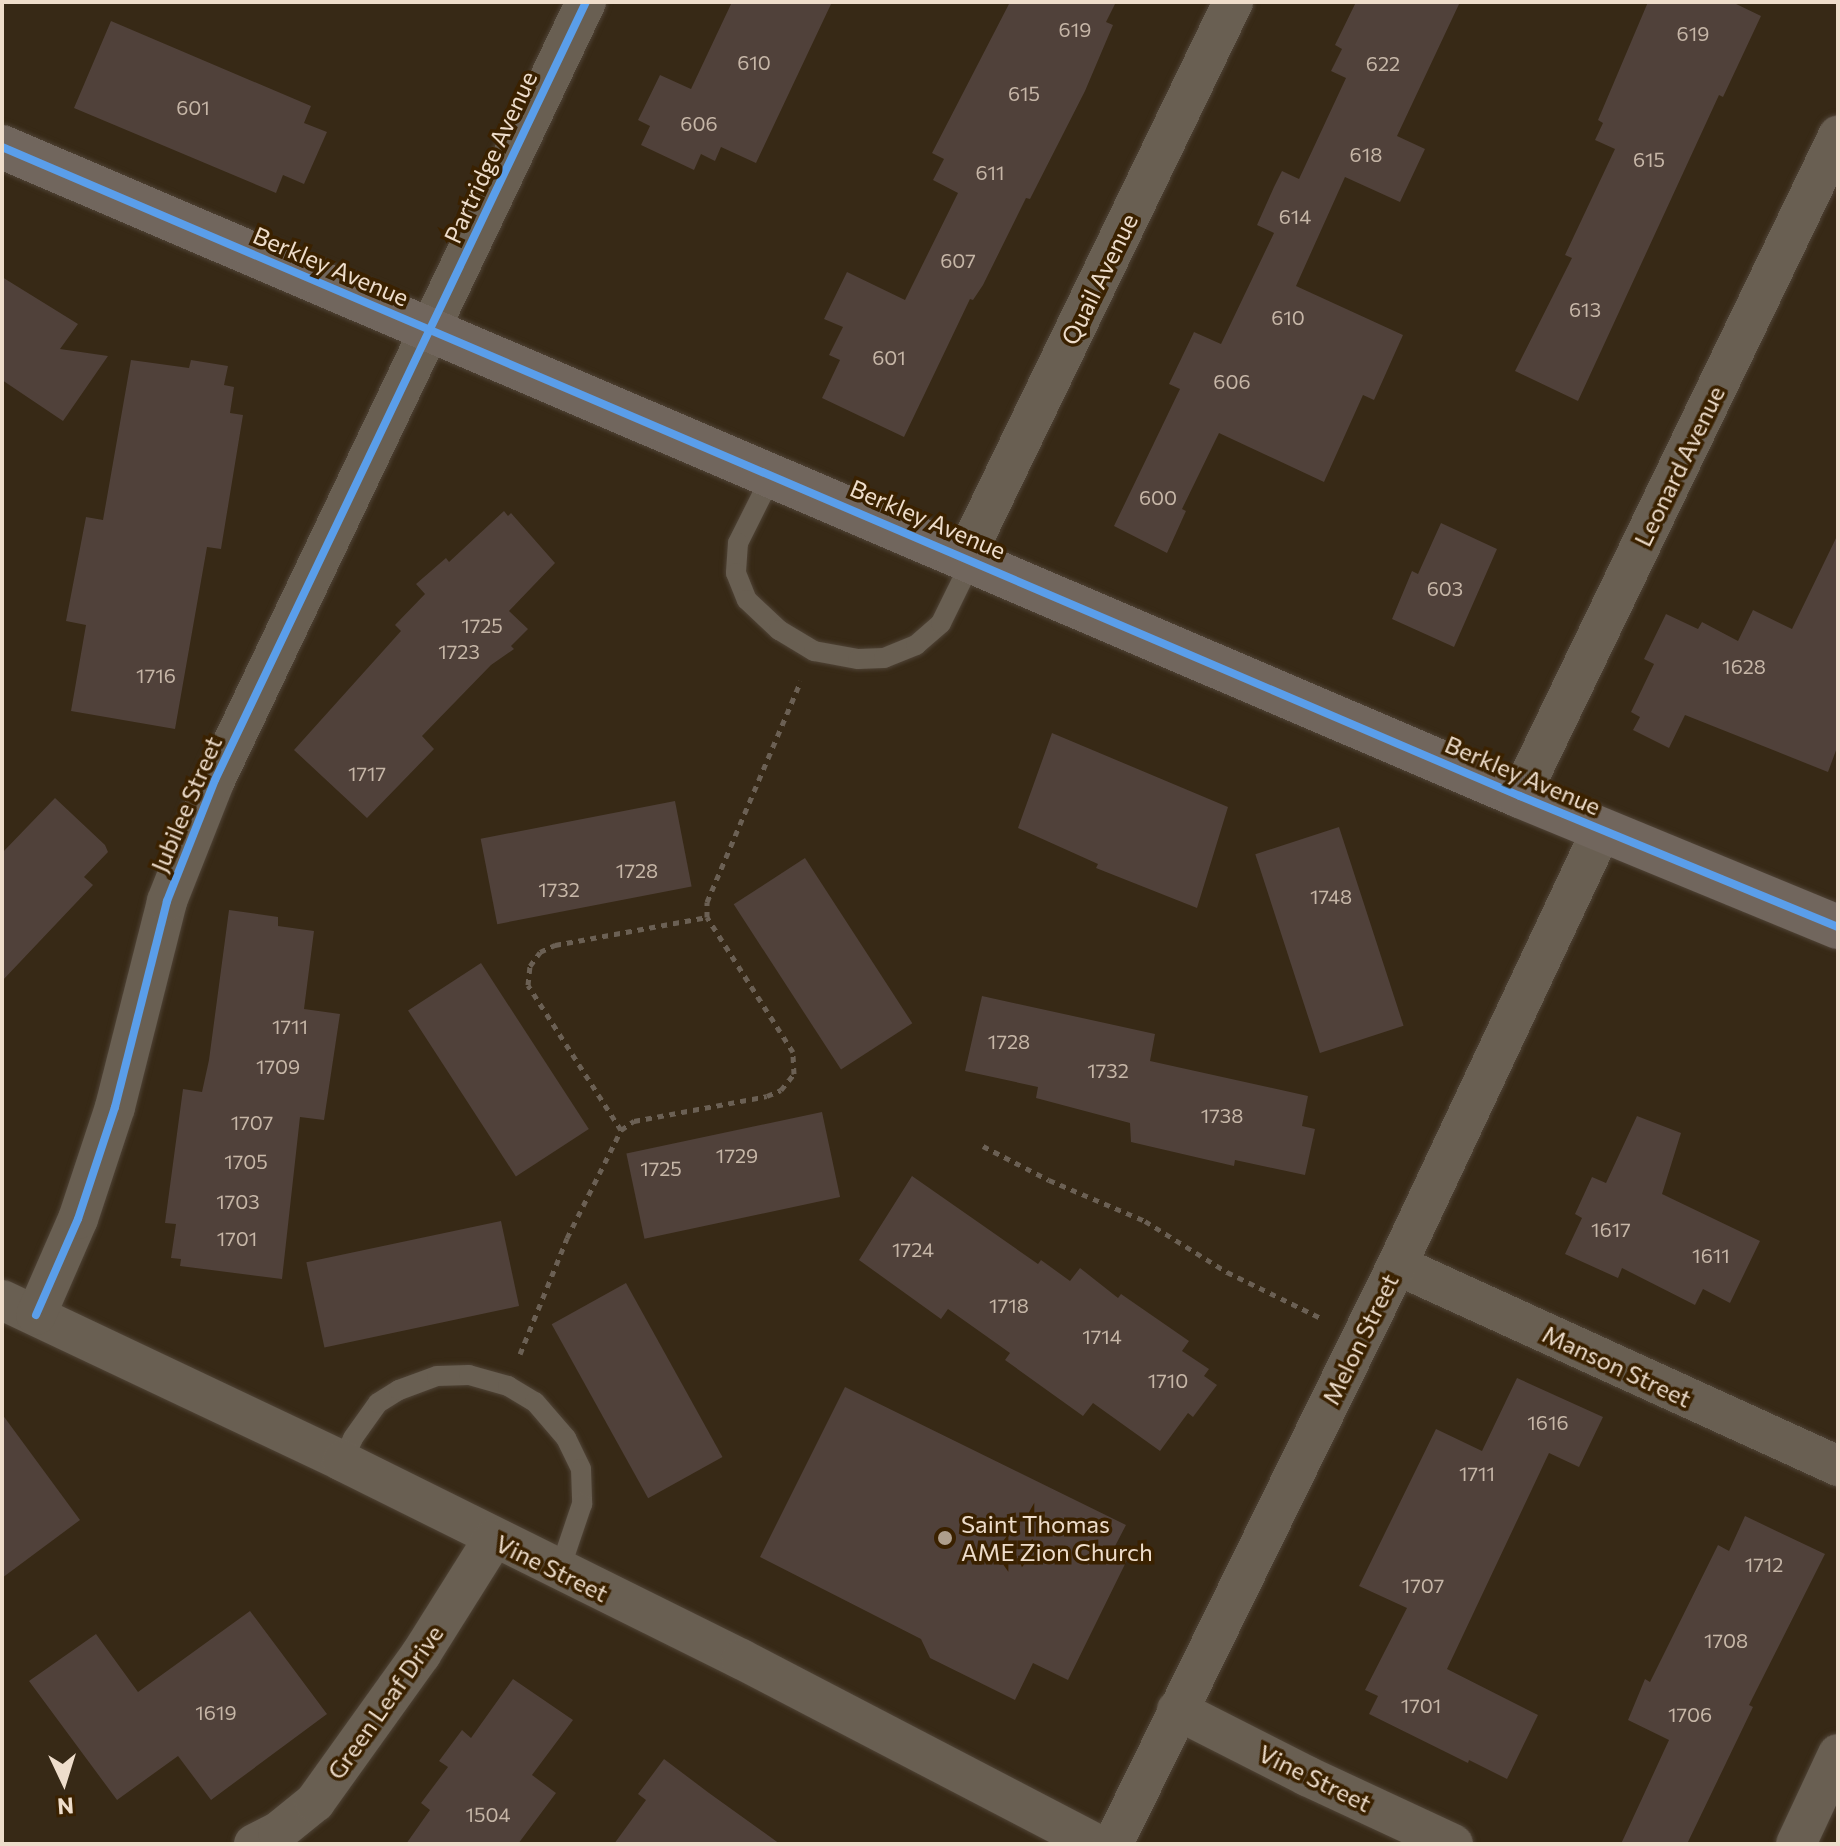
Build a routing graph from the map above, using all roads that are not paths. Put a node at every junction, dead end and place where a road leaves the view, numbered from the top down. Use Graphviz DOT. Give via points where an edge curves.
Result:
graph roads {
  1 [pos="586,2"];
  2 [pos="1233,2"];
  3 [pos="1838,136"];
  4 [pos="2,147"];
  5 [pos="430,330"];
  6 [pos="772,475"];
  7 [pos="969,558"];
  8 [pos="1520,796"];
  9 [pos="1602,830"];
  10 [pos="1838,927"];
  11 [pos="1397,1265"];
  12 [pos="19,1308"];
  13 [pos="342,1461"];
  14 [pos="1838,1466"];
  15 [pos="493,1539"];
  16 [pos="559,1572"];
  17 [pos="1177,1710"];
  18 [pos="1838,1754"];
  19 [pos="254,1844"];
  20 [pos="1097,1844"];
  21 [pos="1113,1844"];
  22 [pos="1453,1844"];
  23 [pos="1796,1844"];
  1 -- 5 [label="street, Partridge Avenue"];
  2 -- 7 [label="street, Quail Avenue"];
  3 -- 8 [label="street, Leonard Avenue"];
  4 -- 5 [label="street, Berkley Avenue"];
  5 -- 6 [label="street, Berkley Avenue"];
  5 -- 12 [label="street, Jubilee Street" via="215,780 167,901 115,1107 78,1219"];
  6 -- 7 [label="street, Berkley Avenue"];
  6 -- 7 [label="lane" via="738,543 736,573 747,600 779,630 814,651 884,658 916,645 941,623"];
  7 -- 8 [label="street, Berkley Avenue"];
  8 -- 9 [label="street, Berkley Avenue"];
  9 -- 10 [label="street, Berkley Avenue"];
  9 -- 11 [label="street, Melon Street"];
  11 -- 14 [label="street, Manson Street"];
  11 -- 17 [label="street, Melon Street"];
  12 -- 13 [label="street, Vine Street"];
  13 -- 15 [label="street, Vine Street"];
  13 -- 16 [label="lane" via="378,1403 399,1390 437,1376 469,1375 508,1386 535,1402 566,1438 581,1469 582,1504"];
  15 -- 16 [label="street, Vine Street"];
  15 -- 19 [label="street, Green Leaf Drive" via="421,1654 315,1802"];
  16 -- 20 [label="street, Vine Street" via="741,1659"];
  17 -- 21 [label="street, Melon Street"];
  17 -- 22 [label="street, Vine Street"];
  18 -- 23 [label="street"];
}
